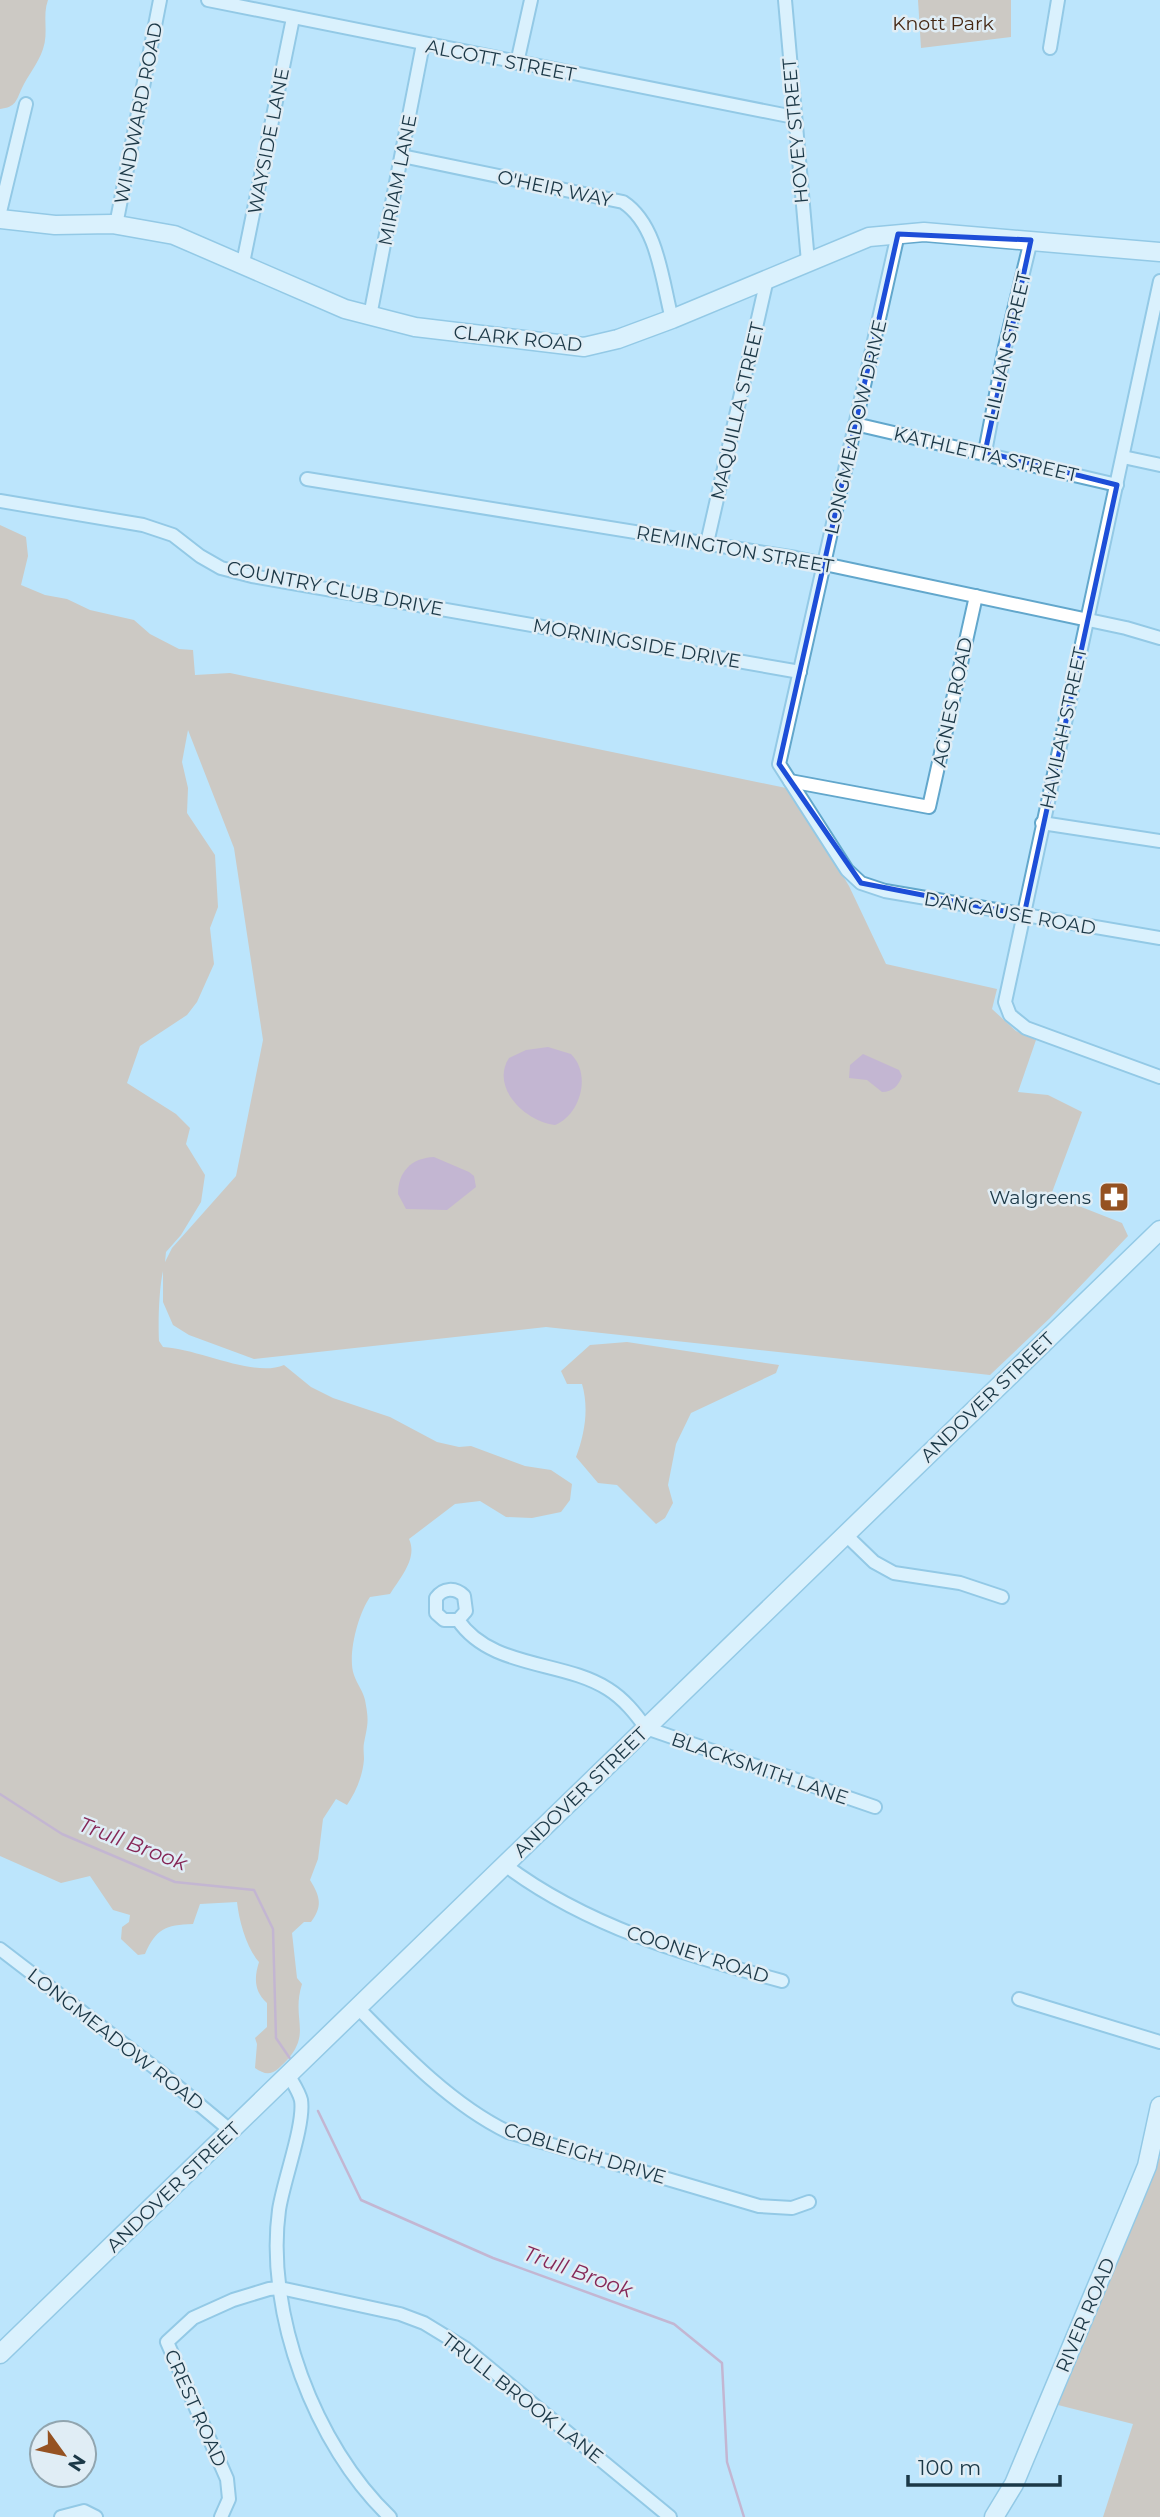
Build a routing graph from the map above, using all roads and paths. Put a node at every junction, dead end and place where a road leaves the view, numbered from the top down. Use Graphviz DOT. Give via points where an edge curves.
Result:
graph roads {
  1 [pos="160,0"];
  2 [pos="208,0"];
  3 [pos="531,0"];
  4 [pos="785,0"];
  5 [pos="1058,0"];
  6 [pos="293,18"];
  7 [pos="423,44"];
  8 [pos="1050,48"];
  9 [pos="517,63"];
  10 [pos="26,104"];
  11 [pos="794,117"];
  12 [pos="402,156"];
  13 [pos="0,212"];
  14 [pos="0,219"];
  15 [pos="116,225"];
  16 [pos="898,234"];
  17 [pos="1031,240"];
  18 [pos="1160,252"];
  19 [pos="808,262"];
  20 [pos="243,264"];
  21 [pos="767,279"];
  22 [pos="1160,281"];
  23 [pos="370,316"];
  24 [pos="672,318"];
  25 [pos="855,424"];
  26 [pos="985,452"];
  27 [pos="1123,457"];
  28 [pos="1160,465"];
  29 [pos="307,479"];
  30 [pos="1117,485"];
  31 [pos="0,501"];
  32 [pos="707,543"];
  33 [pos="824,564"];
  34 [pos="976,596"];
  35 [pos="474,613"];
  36 [pos="1087,620"];
  37 [pos="1160,638"];
  38 [pos="800,672"];
  39 [pos="790,780"];
  40 [pos="1042,823"];
  41 [pos="1160,841"];
  42 [pos="861,883"];
  43 [pos="1024,915"];
  44 [pos="1160,939"];
  45 [pos="1160,1077"];
  46 [pos="1160,1230"];
  47 [pos="845,1534"];
  48 [pos="1002,1597"];
  49 [pos="458,1620"];
  50 [pos="646,1728"];
  51 [pos="875,1807"];
  52 [pos="505,1865"];
  53 [pos="0,1949"];
  54 [pos="782,1981"];
  55 [pos="1019,1999"];
  56 [pos="358,2008"];
  57 [pos="1160,2042"];
  58 [pos="289,2076"];
  59 [pos="1160,2106"];
  60 [pos="231,2131"];
  61 [pos="809,2202"];
  62 [pos="280,2288"];
  63 [pos="0,2354"];
  64 [pos="61,2517"];
  65 [pos="96,2517"];
  66 [pos="221,2517"];
  67 [pos="390,2517"];
  68 [pos="670,2517"];
  69 [pos="994,2517"];
  1 -- 15 [label="street, WINDWARD ROAD"];
  2 -- 6 [label="street, ALCOTT STREET"];
  3 -- 9 [label="street"];
  4 -- 11 [label="street, HOVEY STREET"];
  5 -- 8 [label="street"];
  6 -- 7 [label="street, ALCOTT STREET"];
  6 -- 20 [label="street, WAYSIDE LANE"];
  7 -- 9 [label="street, ALCOTT STREET"];
  7 -- 12 [label="street, MIRIAM LANE"];
  9 -- 11 [label="street, ALCOTT STREET"];
  10 -- 13 [label="street"];
  11 -- 19 [label="street, HOVEY STREET"];
  12 -- 23 [label="street, MIRIAM LANE"];
  12 -- 24 [label="street, O'HEIR WAY" via="623,202 634,209 649,234"];
  14 -- 15 [label="main road, CLARK ROAD"];
  15 -- 20 [label="main road, CLARK ROAD" via="174,236"];
  16 -- 17 [label="main road, CLARK ROAD"];
  16 -- 19 [label="main road, CLARK ROAD" via="869,237"];
  16 -- 25 [label="street, LONGMEADOW DRIVE"];
  17 -- 18 [label="main road, CLARK ROAD"];
  17 -- 26 [label="street, LILLIAN STREET"];
  19 -- 21 [label="main road, CLARK ROAD"];
  20 -- 23 [label="main road, CLARK ROAD"];
  21 -- 24 [label="main road, CLARK ROAD"];
  21 -- 32 [label="street, MAQUILLA STREET"];
  22 -- 27 [label="street, HAVILAH STREET"];
  23 -- 24 [label="main road, CLARK ROAD" via="415,327 584,347"];
  25 -- 26 [label="street, KATHLETTA STREET"];
  25 -- 33 [label="street, LONGMEADOW DRIVE"];
  26 -- 30 [label="street, KATHLETTA STREET"];
  27 -- 28 [label="street"];
  27 -- 30 [label="street, HAVILAH STREET"];
  29 -- 32 [label="street, REMINGTON STREET"];
  30 -- 36 [label="street, HAVILAH STREET"];
  31 -- 35 [label="street, COUNTRY CLUB DRIVE" via="143,525 173,535 221,568 252,576"];
  32 -- 33 [label="street, REMINGTON STREET"];
  33 -- 34 [label="street, REMINGTON STREET"];
  33 -- 38 [label="street, LONGMEADOW DRIVE"];
  34 -- 36 [label="street, REMINGTON STREET"];
  34 -- 39 [label="street, AGNES ROAD" via="929,807"];
  35 -- 38 [label="street, MORNINGSIDE DRIVE"];
  36 -- 37 [label="street, REMINGTON STREET"];
  36 -- 40 [label="street, HAVILAH STREET"];
  38 -- 39 [label="street, LONGMEADOW DRIVE" via="779,764"];
  39 -- 42 [label="street, LONGMEADOW DRIVE" via="847,870"];
  40 -- 41 [label="street"];
  40 -- 43 [label="street, HAVILAH STREET"];
  42 -- 43 [label="street, DANCAUSE ROAD"];
  43 -- 44 [label="street, DANCAUSE ROAD"];
  43 -- 45 [label="street, HAVILAH STREET" via="1006,991 1010,1015 1039,1034"];
  46 -- 47 [label="main road, ANDOVER STREET"];
  47 -- 48 [label="street" via="874,1562 894,1573 960,1583"];
  47 -- 50 [label="main road, ANDOVER STREET"];
  49 -- 50 [label="street" via="475,1639 495,1650 606,1687"];
  50 -- 51 [label="street, BLACKSMITH LANE"];
  50 -- 52 [label="main road, ANDOVER STREET"];
  52 -- 54 [label="street, COONEY ROAD" via="526,1881 637,1938"];
  52 -- 56 [label="main road, ANDOVER STREET"];
  53 -- 60 [label="street, LONGMEADOW ROAD"];
  55 -- 57 [label="street"];
  56 -- 58 [label="main road, ANDOVER STREET"];
  56 -- 61 [label="street, COBLEIGH DRIVE" via="461,2103 482,2120 509,2132 759,2206 777,2209"];
  58 -- 60 [label="main road, ANDOVER STREET"];
  58 -- 62 [label="street" via="301,2102 279,2214"];
  59 -- 69 [label="main road, RIVER ROAD" via="1138,2189 1014,2484"];
  60 -- 63 [label="main road, ANDOVER STREET"];
  62 -- 66 [label="street, CREST ROAD" via="257,2291 193,2318 167,2342 227,2479 229,2499"];
  62 -- 67 [label="street" via="303,2384 351,2473"];
  62 -- 68 [label="street, TRULL BROOK LANE" via="400,2314 445,2334"];
  64 -- 65 [label="street" via="83,2511"];
}
